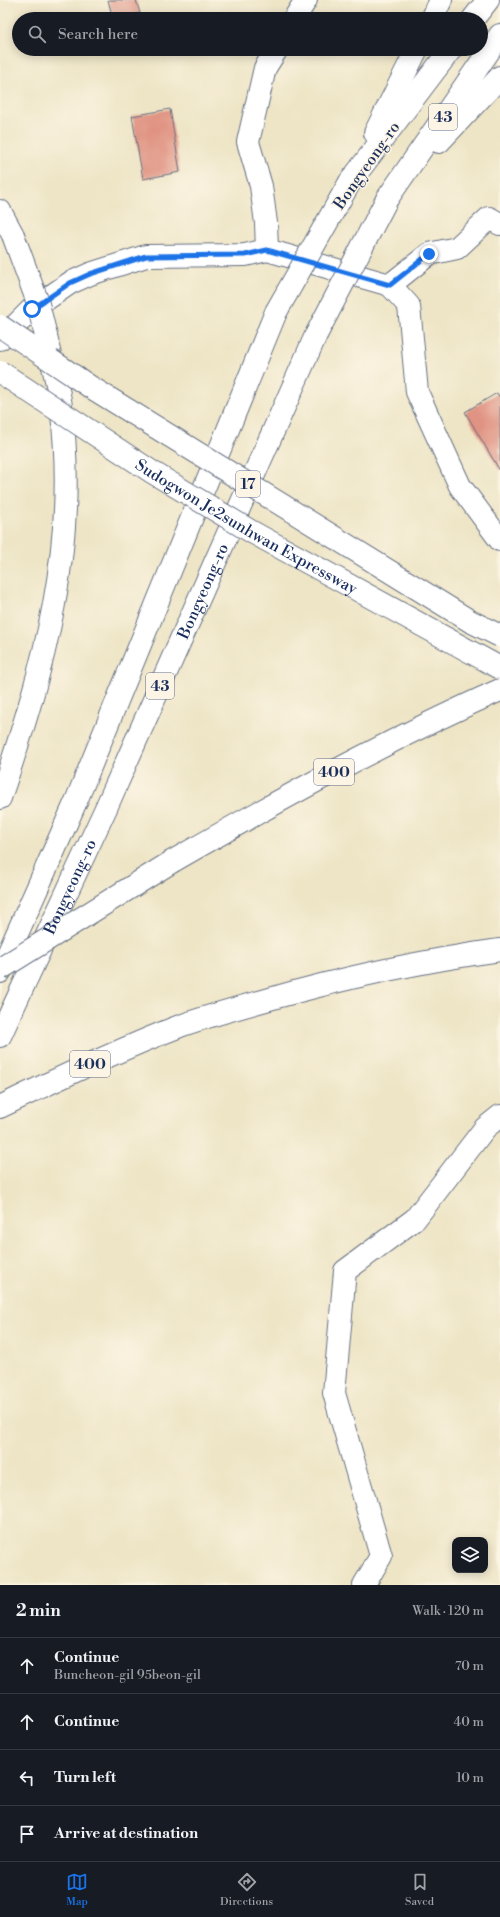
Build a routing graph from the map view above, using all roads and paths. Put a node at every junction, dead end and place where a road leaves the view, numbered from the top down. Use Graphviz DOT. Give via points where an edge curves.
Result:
graph roads {
  1 [pos="306,0"];
  2 [pos="441,0"];
  3 [pos="488,0"];
  4 [pos="298,12"];
  5 [pos="435,12"];
  6 [pos="479,12"];
  7 [pos="500,35"];
  8 [pos="488,52"];
  9 [pos="272,56"];
  10 [pos="413,56"];
  11 [pos="446,56"];
  12 [pos="486,56"];
  13 [pos="500,77"];
  14 [pos="350,182"];
  15 [pos="387,199"];
  16 [pos="0,211"];
  17 [pos="500,224"];
  18 [pos="267,250"];
  19 [pos="390,285"];
  20 [pos="0,326"];
  21 [pos="0,339"];
  22 [pos="0,372"];
  23 [pos="500,540"];
  24 [pos="500,636"];
  25 [pos="500,668"];
  26 [pos="500,690"];
  27 [pos="0,798"];
  28 [pos="500,950"];
  29 [pos="0,969"];
  30 [pos="0,972"];
  31 [pos="0,1036"];
  32 [pos="0,1106"];
  33 [pos="500,1116"];
  34 [pos="364,1585"];
  1 -- 4 [label="main road"];
  2 -- 5 [label="main road"];
  3 -- 6 [label="main road"];
  7 -- 8 [label="main road, Bongyeong-ro / 43"];
  9 -- 18 [label="main road" via="265,68 248,142 261,186"];
  10 -- 14 [label="main road"];
  11 -- 14 [label="main road, Bongyeong-ro / 43"];
  12 -- 15 [label="main road, Bongyeong-ro / 43"];
  13 -- 15 [label="main road"];
  14 -- 30 [label="main road, Bongyeong-ro / 43, bridge" via="276,312 77,798"];
  15 -- 31 [label="main road, Bongyeong-ro / 43, bridge" via="316,335 106,808"];
  16 -- 27 [label="main road, bridge" via="13,235 37,300 48,344 61,406 65,499 64,542 58,589 45,651 26,720"];
  17 -- 19 [label="main road" via="489,218 457,248 429,254"];
  18 -- 19 [label="main road"];
  18 -- 21 [label="main road" via="245,255 146,256 90,274 70,283 32,309"];
  19 -- 23 [label="main road" via="409,306 416,392 460,486"];
  20 -- 24 [label="main road, Sudogwon Je2sunhwan Expressway / 17, bridge" via="89,386 464,617"];
  22 -- 25 [label="main road, Sudogwon Je2sunhwan Expressway / 17, bridge" via="152,472 252,532"];
  26 -- 29 [label="main road, 400, bridge" via="447,713 245,820"];
  28 -- 32 [label="main road, 400" via="360,976 298,991 181,1026"];
  33 -- 34 [label="main road" via="485,1128 415,1219 345,1272 334,1393 381,1556"];
}
